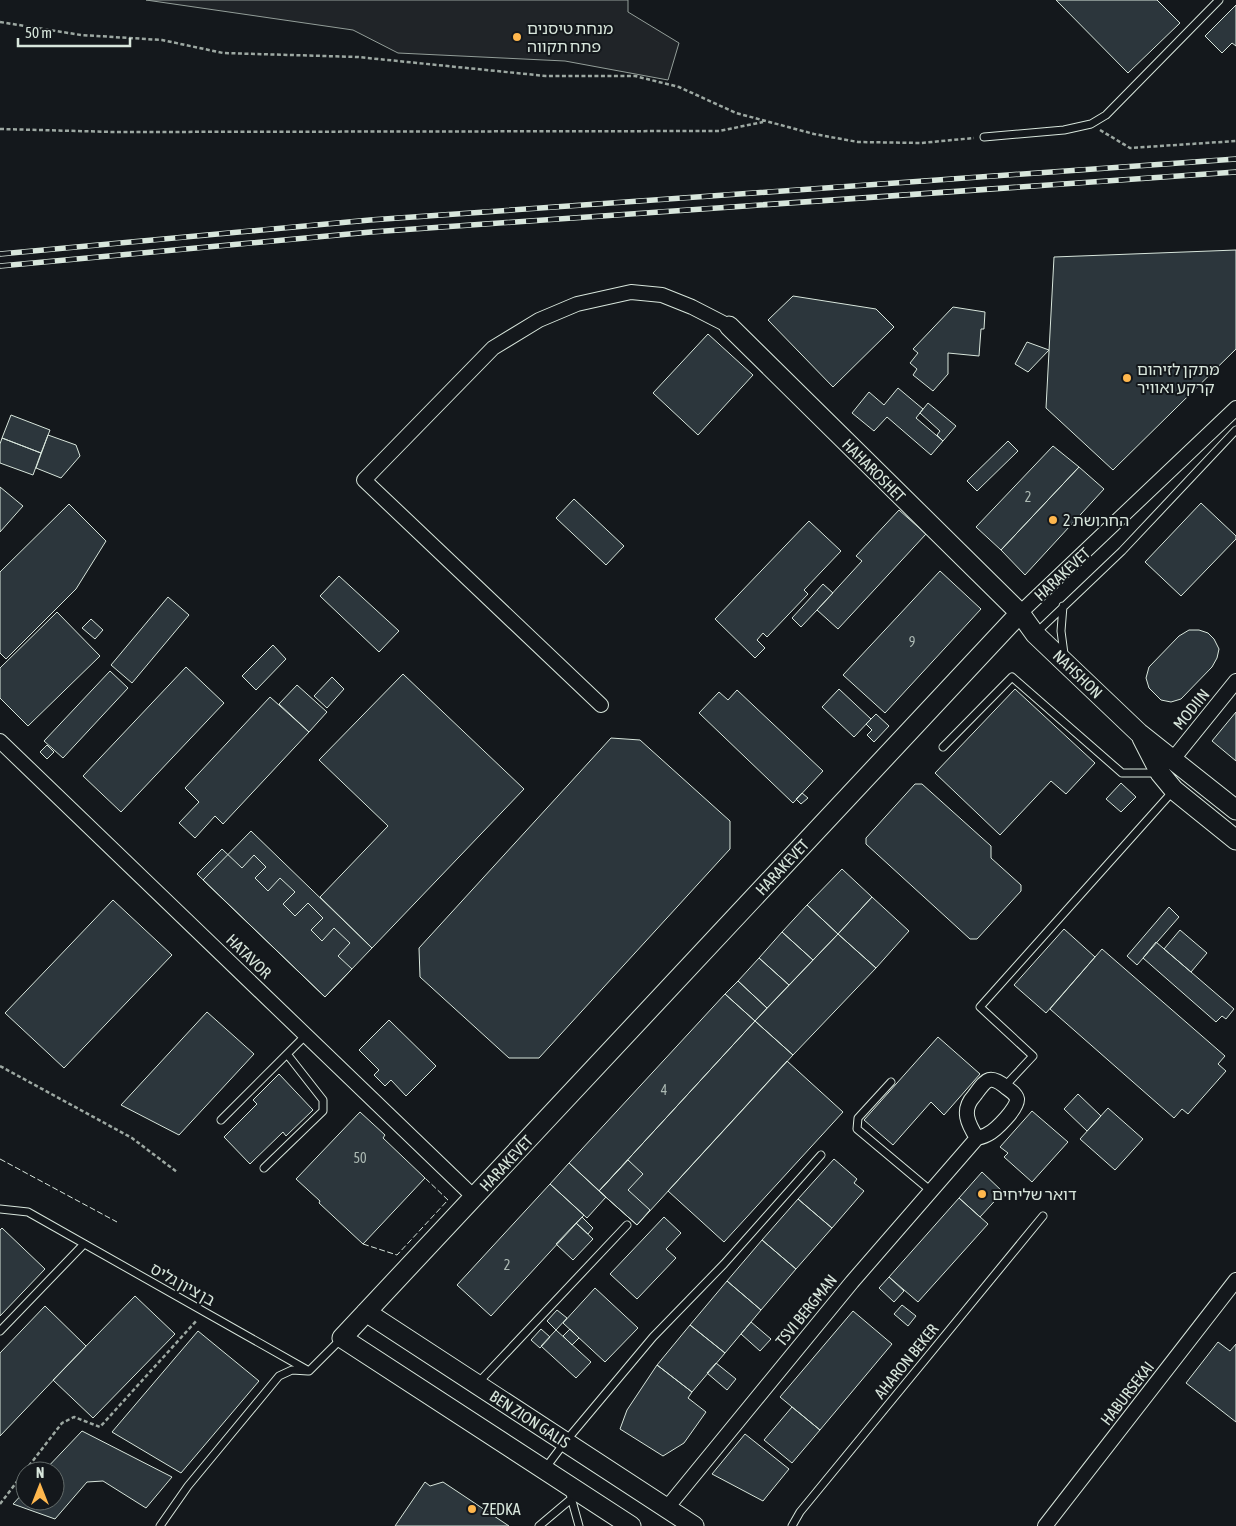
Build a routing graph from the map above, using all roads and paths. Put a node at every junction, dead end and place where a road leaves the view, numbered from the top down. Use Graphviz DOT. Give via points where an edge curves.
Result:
graph roads {
  1 [pos="1219,0"];
  2 [pos="0,22"];
  3 [pos="765,121"];
  4 [pos="1090,124"];
  5 [pos="0,129"];
  6 [pos="984,137"];
  7 [pos="1236,141"];
  8 [pos="729,326"];
  9 [pos="1236,408"];
  10 [pos="1236,430"];
  11 [pos="1064,606"];
  12 [pos="1020,613"];
  13 [pos="1035,634"];
  14 [pos="1069,666"];
  15 [pos="1236,681"];
  16 [pos="600,706"];
  17 [pos="1139,732"];
  18 [pos="0,741"];
  19 [pos="943,747"];
  20 [pos="1173,759"];
  21 [pos="1160,773"];
  22 [pos="1174,790"];
  23 [pos="1236,810"];
  24 [pos="1236,840"];
  25 [pos="306,1035"];
  26 [pos="287,1054"];
  27 [pos="0,1066"];
  28 [pos="891,1082"];
  29 [pos="1004,1086"];
  30 [pos="221,1120"];
  31 [pos="977,1138"];
  32 [pos="821,1154"];
  33 [pos="264,1168"];
  34 [pos="177,1172"];
  35 [pos="931,1191"];
  36 [pos="474,1197"];
  37 [pos="0,1209"];
  38 [pos="1043,1216"];
  39 [pos="627,1225"];
  40 [pos="84,1244"];
  41 [pos="1236,1280"];
  42 [pos="205,1312"];
  43 [pos="366,1312"];
  44 [pos="0,1331"];
  45 [pos="342,1338"];
  46 [pos="309,1371"];
  47 [pos="477,1384"];
  48 [pos="565,1442"];
  49 [pos="33,1461"];
  50 [pos="544,1470"];
  51 [pos="15,1484"];
  52 [pos="569,1492"];
  53 [pos="0,1504"];
  54 [pos="666,1509"];
  55 [pos="160,1526"];
  56 [pos="539,1526"];
  57 [pos="579,1526"];
  58 [pos="630,1526"];
  59 [pos="694,1526"];
  60 [pos="792,1526"];
  61 [pos="1045,1526"];
  1 -- 4 [label="lane" via="1106,115"];
  2 -- 3 [label="path" via="81,35 162,40 223,53 358,56 546,76 635,76 679,87 736,113"];
  3 -- 5 [label="path" via="719,130 115,132"];
  3 -- 6 [label="path" via="858,142 921,143"];
  4 -- 6 [label="lane" via="1064,130"];
  4 -- 7 [label="path" via="1130,148"];
  8 -- 12 [label="street, HAHAROSHET"];
  8 -- 16 [label="street" via="662,295 631,292 577,304 539,320 493,348 364,480"];
  9 -- 12 [label="street, HARAKEVET"];
  10 -- 11 [label="lane" via="1122,551"];
  11 -- 13 [label="lane"];
  11 -- 14 [label="lane" via="1062,649"];
  12 -- 13 [label="street, NAHSHON"];
  12 -- 36 [label="street, HARAKEVET"];
  13 -- 14 [label="street, NAHSHON"];
  14 -- 17 [label="street, NAHSHON"];
  15 -- 20 [label="street, MODIIN"];
  17 -- 20 [label="street, NAHSHON"];
  17 -- 21 [label="street, NAHSHON"];
  18 -- 25 [label="street, HATAVOR"];
  19 -- 21 [label="lane" via="1012,677 1122,773"];
  20 -- 21 [label="lane"];
  20 -- 23 [label="street, NAHSHON"];
  21 -- 22 [label="street, NAHSHON"];
  22 -- 24 [label="street, NAHSHON"];
  22 -- 29 [label="lane" via="980,1007 1033,1056"];
  25 -- 26 [label="lane"];
  25 -- 36 [label="street, HATAVOR"];
  26 -- 30 [label="lane"];
  26 -- 33 [label="lane" via="323,1100 323,1111"];
  27 -- 34 [label="path" via="132,1138"];
  28 -- 35 [label="lane" via="858,1118 857,1129"];
  29 -- 31 [label="street, TSVI BERGMAN" via="1014,1093 1016,1107 995,1130"];
  29 -- 31 [label="street" via="991,1079 970,1100 966,1108 967,1118"];
  31 -- 35 [label="street, TSVI BERGMAN"];
  32 -- 48 [label="lane" via="724,1264 653,1337"];
  35 -- 54 [label="street, TSVI BERGMAN"];
  36 -- 43 [label="street, HARAKEVET"];
  37 -- 40 [label="lane, בן ציון גליס" via="28,1212"];
  38 -- 60 [label="lane, AHARON BEKER" via="800,1512"];
  39 -- 47 [label="lane"];
  40 -- 42 [label="lane, בן ציון גליס"];
  40 -- 44 [label="lane"];
  41 -- 61 [label="street, HABURSEKAI"];
  42 -- 46 [label="lane, בן ציון גליס"];
  42 -- 49 [label="path" via="100,1427 74,1417 62,1423"];
  43 -- 45 [label="street, HARAKEVET"];
  43 -- 47 [label="street, BEN ZION GALIS"];
  45 -- 46 [label="lane"];
  45 -- 50 [label="street"];
  46 -- 55 [label="lane" via="292,1370 279,1376 188,1486"];
  47 -- 48 [label="street, BEN ZION GALIS"];
  48 -- 50 [label="lane"];
  48 -- 54 [label="street, BEN ZION GALIS"];
  50 -- 52 [label="street"];
  51 -- 53 [label="path"];
  52 -- 56 [label="lane"];
  52 -- 57 [label="lane"];
  52 -- 58 [label="street"];
  54 -- 59 [label="street, BEN ZION GALIS"];
}
